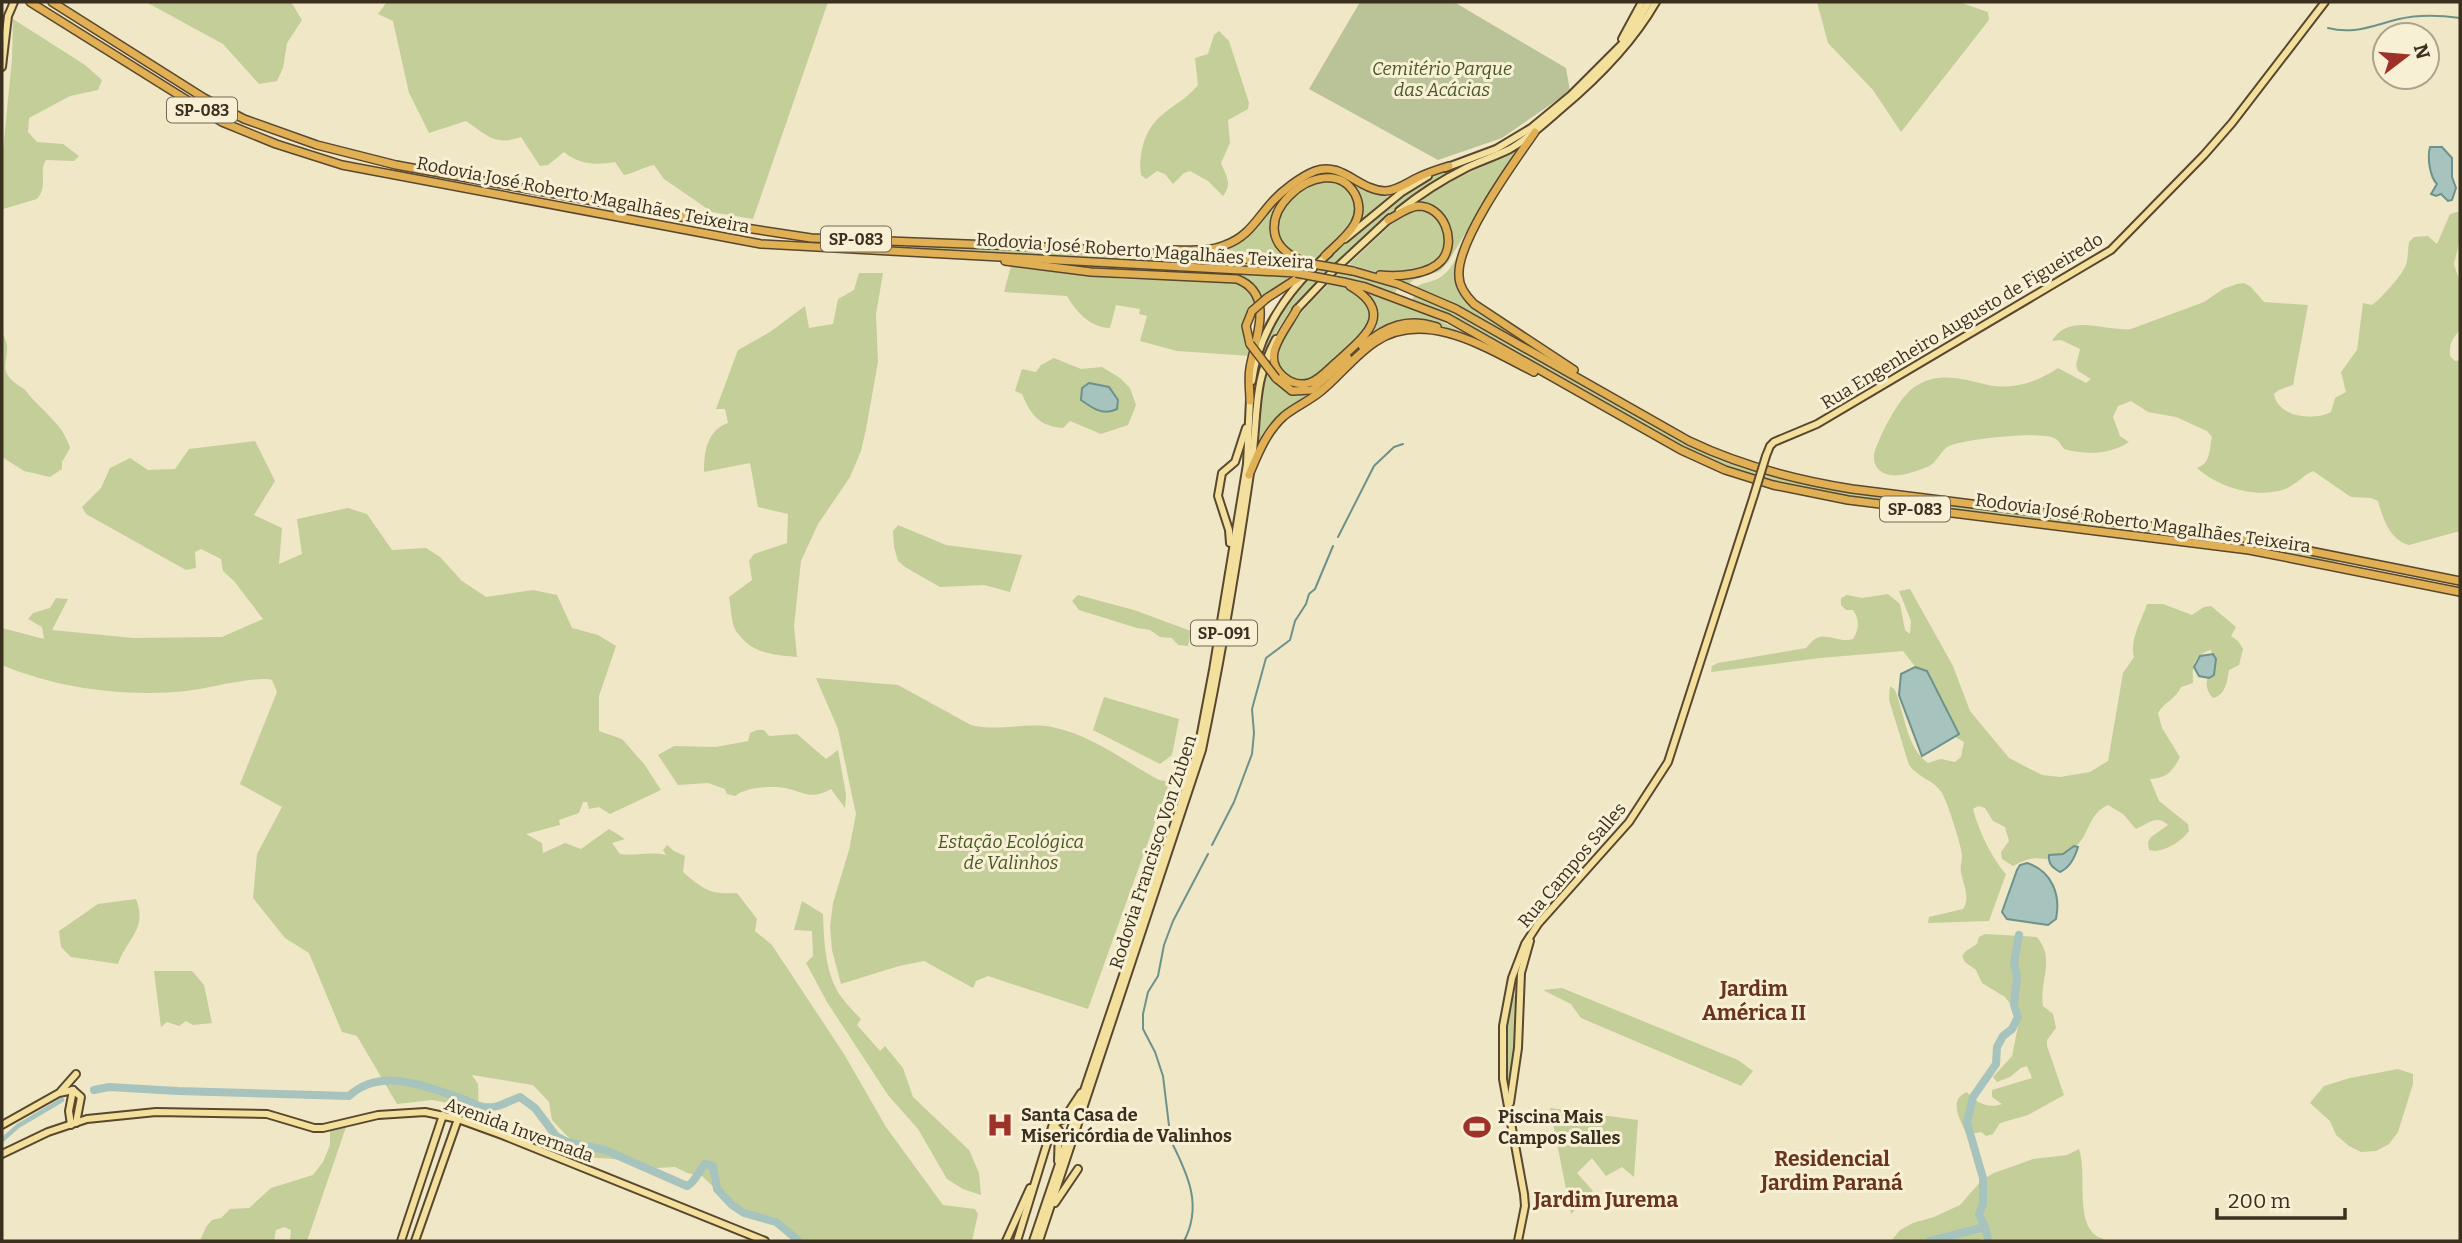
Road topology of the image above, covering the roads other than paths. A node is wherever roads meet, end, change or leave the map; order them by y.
1 (30, 2) edge
2 (52, 2) edge
3 (1642, 2) edge
4 (2325, 2) edge
5 (14, 3) edge
6 (1654, 4) edge
7 (1616, 50) junction
8 (2, 67) edge
9 (1535, 132) junction
10 (1450, 166) junction
11 (1388, 220) junction
12 (1110, 251) junction
13 (952, 255) junction
14 (1325, 256) junction
15 (1309, 266) junction
16 (1356, 272) junction
17 (1343, 282) junction
18 (1297, 309) junction
19 (1473, 342) junction
20 (1250, 401) junction
21 (1617, 401) junction
22 (1613, 412) junction
23 (1250, 416) junction
24 (1766, 456) joint
25 (1250, 475) junction
26 (1228, 575) junction
27 (2460, 582) edge
28 (2460, 592) edge
29 (1519, 966) junction
30 (1512, 978) junction
31 (1521, 988) junction
32 (1520, 997) junction
33 (1505, 1008) junction
34 (1503, 1062) junction
35 (76, 1074) dead end
36 (1085, 1087) junction
37 (73, 1090) junction
38 (59, 1093) junction
39 (1510, 1096) junction
40 (1509, 1108) junction
41 (443, 1115) junction
42 (458, 1119) junction
43 (1053, 1124) junction
44 (2, 1125) edge
45 (77, 1126) junction
46 (2, 1154) edge
47 (1078, 1169) dead end
48 (1057, 1172) junction
49 (1036, 1177) junction
50 (1024, 1203) junction
51 (1026, 1211) junction
52 (1048, 1213) junction
53 (1024, 1221) junction
54 (1014, 1224) junction
55 (401, 1241) edge
56 (415, 1241) edge
57 (765, 1241) edge
58 (1006, 1241) edge
59 (1017, 1241) edge
60 (1033, 1241) edge
61 (1040, 1241) edge
62 (1518, 1241) edge

1 - 13 highway, Rodovia José Roberto Magalhães Teixeira / SP-083
2 - 12 highway, Rodovia José Roberto Magalhães Teixeira / SP-083
3 - 7 main road
4 - 24 main road, Rua Engenheiro Augusto de Figueiredo
5 - 8 main road
6 - 7 main road
6 - 9 main road, Rodovia Francisco Von Zuben
7 - 10 main road, Rodovia Francisco Von Zuben
9 - 11 main road, Rodovia Francisco Von Zuben / SP-091
9 - 21 highway
10 - 12 highway
10 - 14 main road, Rodovia Francisco Von Zuben / SP-091
11 - 16 highway
11 - 18 main road, Rodovia Francisco Von Zuben / SP-091
12 - 15 highway, Rodovia José Roberto Magalhães Teixeira / SP-083
13 - 17 highway, Rodovia José Roberto Magalhães Teixeira / SP-083, bridge
13 - 20 highway
14 - 15 main road, Rodovia Francisco Von Zuben / SP-091
14 - 15 highway
15 - 16 highway, Rodovia José Roberto Magalhães Teixeira / SP-083, bridge
15 - 19 highway, bridge
15 - 20 main road, Rodovia Francisco Von Zuben / SP-091
16 - 21 highway, Rodovia José Roberto Magalhães Teixeira / SP-083
17 - 18 highway
17 - 22 highway, Rodovia José Roberto Magalhães Teixeira / SP-083
18 - 25 main road, Rodovia Francisco Von Zuben / SP-091
19 - 22 highway
19 - 25 highway
20 - 23 main road, Rodovia Francisco Von Zuben / SP-091
21 - 27 highway, Rodovia José Roberto Magalhães Teixeira / SP-083
22 - 28 highway, Rodovia José Roberto Magalhães Teixeira / SP-083
23 - 26 main road, Rodovia Francisco Von Zuben / SP-091
23 - 26 main road
24 - 29 main road, Rua Campos Salles, bridge
25 - 52 main road, Rodovia Francisco Von Zuben / SP-091
26 - 36 main road, Rodovia Francisco Von Zuben / SP-091
29 - 30 main road, Rua Campos Salles
29 - 31 main road
30 - 31 main road
30 - 33 main road, Rua Campos Salles
31 - 32 main road
32 - 33 main road
32 - 39 main road
33 - 34 main road, Rua Campos Salles
34 - 39 main road, Rua Campos Salles
34 - 40 main road, Rua Campos Salles
35 - 38 main road
36 - 43 main road
36 - 48 main road, Rodovia Francisco Von Zuben / SP-091
37 - 38 main road
37 - 45 main road
37 - 45 main road
38 - 44 main road
39 - 40 main road
40 - 62 main road
41 - 42 main road, Avenida Invernada
41 - 45 main road, Avenida Invernada
41 - 55 main road
42 - 56 main road
42 - 57 main road, Avenida Invernada
43 - 48 main road
43 - 49 main road
45 - 46 main road, Avenida Invernada
47 - 52 main road
48 - 60 main road, Rodovia Francisco Von Zuben / SP-091
49 - 50 main road
49 - 51 main road
50 - 51 main road
50 - 54 main road
51 - 53 main road
52 - 61 main road, Rodovia Francisco Von Zuben / SP-091
53 - 54 main road
53 - 59 main road
54 - 58 main road

